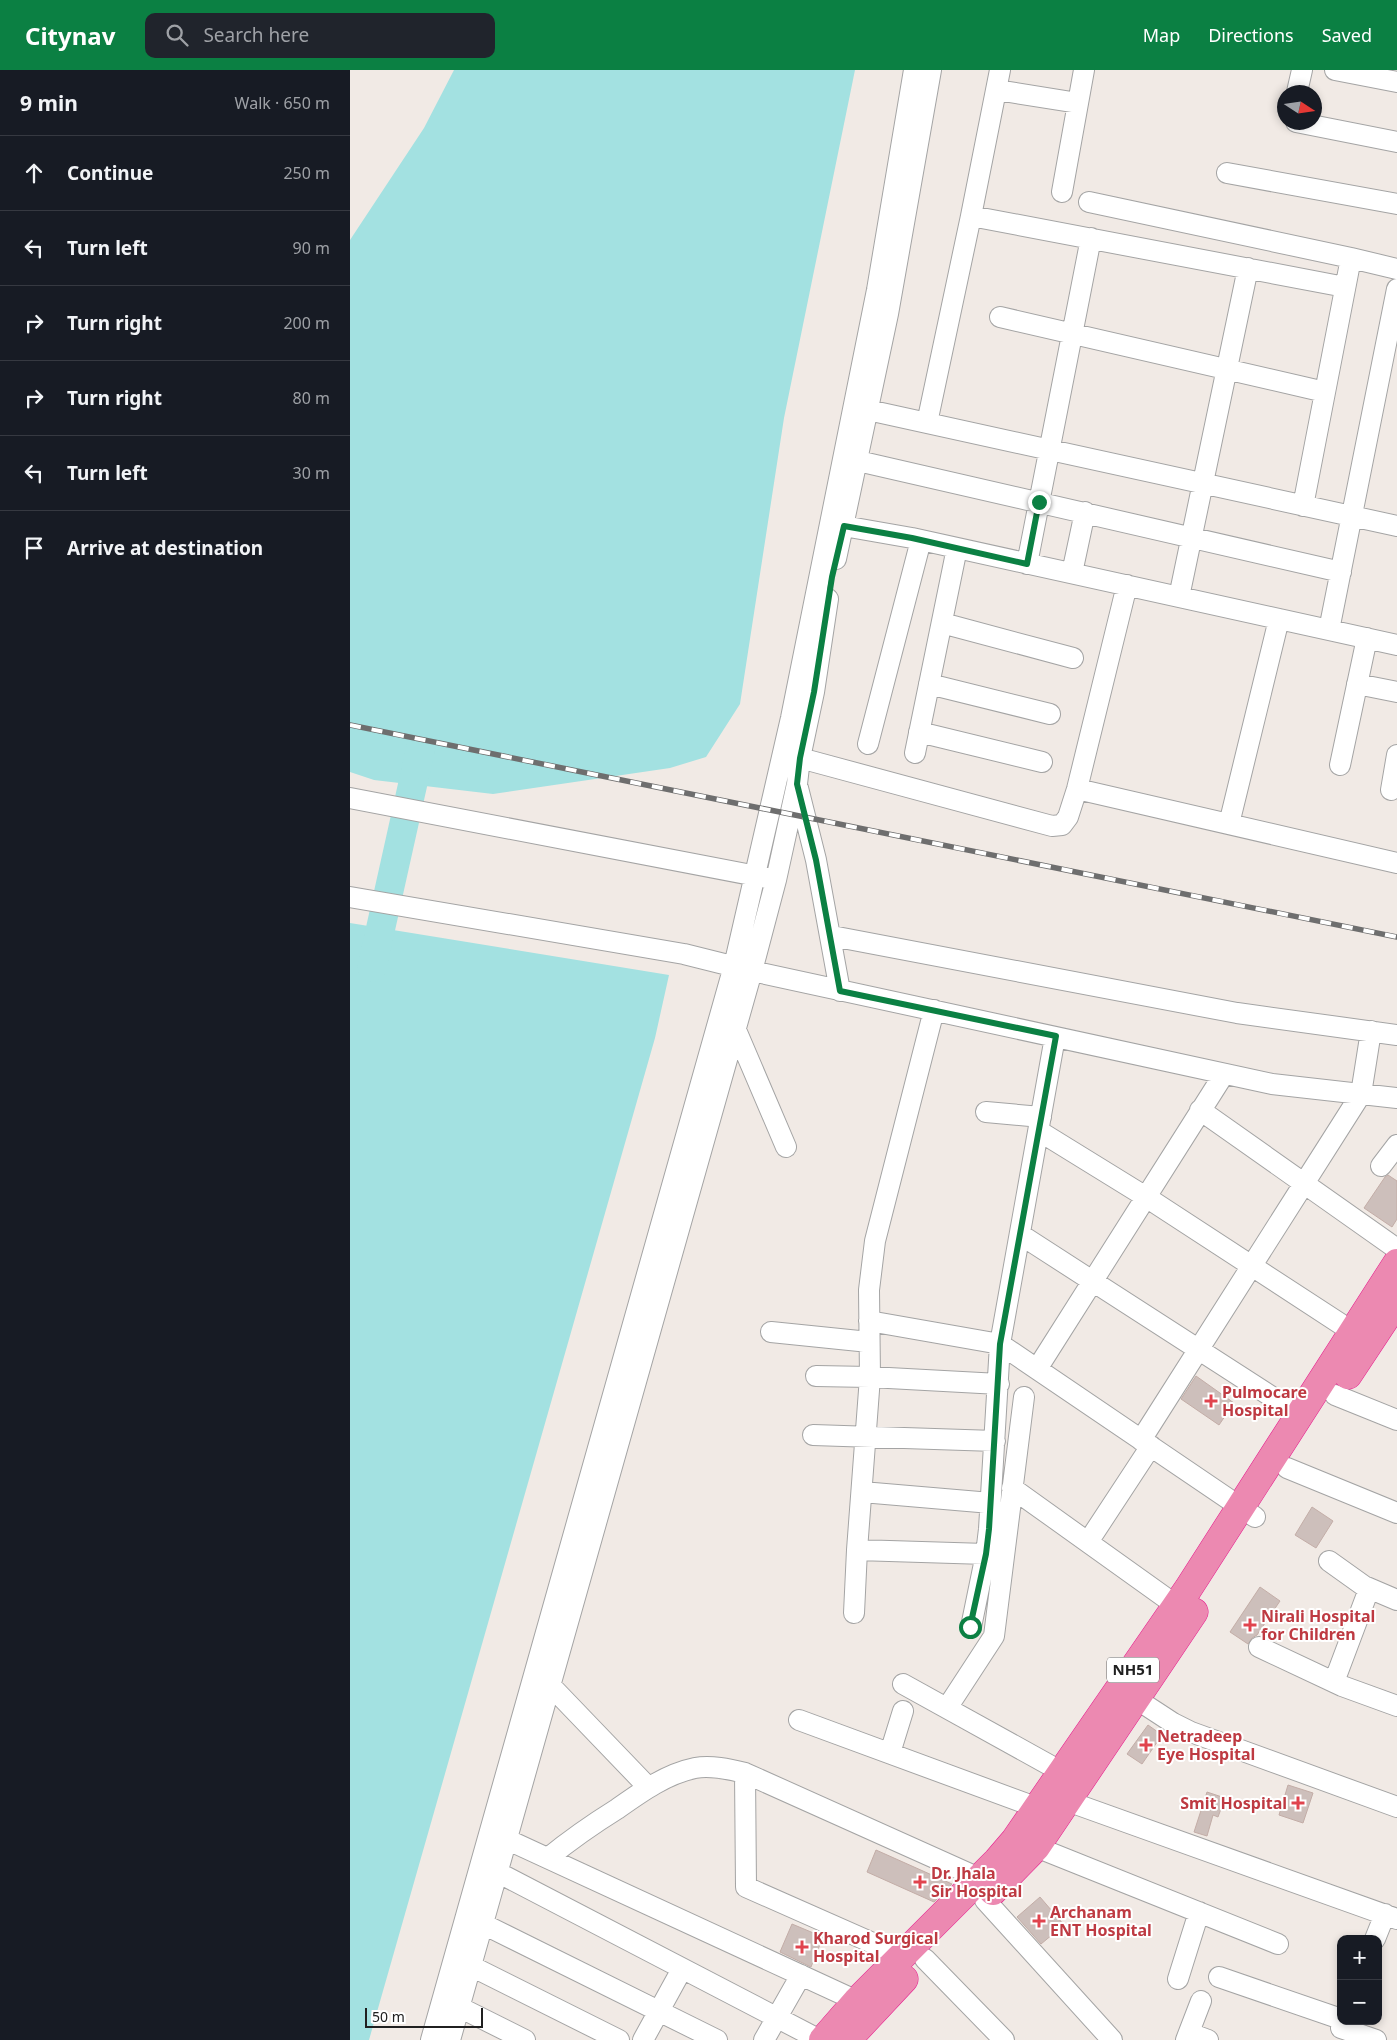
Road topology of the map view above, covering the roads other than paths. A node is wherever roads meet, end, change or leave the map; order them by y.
1 (914, 70) edge
2 (931, 70) edge
3 (1000, 70) edge
4 (1084, 70) edge
5 (1302, 70) edge
6 (1335, 70) edge
7 (1397, 82) edge
8 (1299, 85) edge
9 (997, 90) junction
10 (1078, 103) junction
11 (1322, 127) edge
12 (1397, 142) edge
13 (1227, 173) dead end
14 (1062, 192) dead end
15 (1088, 202) dead end
16 (1397, 204) edge
17 (971, 216) junction
18 (1092, 238) junction
19 (1351, 258) junction
20 (1248, 268) junction
21 (1397, 269) edge
22 (1345, 287) junction
23 (1397, 289) edge
24 (1000, 317) dead end
25 (1072, 334) junction
26 (1227, 370) junction
27 (1325, 392) junction
28 (868, 410) junction
29 (927, 422) junction
30 (1050, 450) junction
31 (858, 461) junction
32 (1203, 484) junction
33 (1039, 502) junction
34 (1303, 506) junction
35 (1085, 512) junction
36 (1352, 516) junction
37 (837, 525) junction
38 (1397, 526) edge
39 (1192, 537) junction
40 (921, 540) junction
41 (957, 548) junction
42 (1027, 564) junction
43 (1341, 572) junction
44 (1072, 574) junction
45 (1127, 585) junction
46 (1179, 597) junction
47 (1279, 619) junction
48 (942, 623) junction
49 (1329, 630) junction
50 (1367, 638) junction
51 (1397, 645) edge
52 (1073, 658) dead end
53 (929, 684) junction
54 (1358, 684) junction
55 (1397, 692) edge
56 (1050, 714) dead end
57 (919, 732) junction
58 (786, 743) junction
59 (868, 744) dead end
60 (915, 753) dead end
61 (1397, 755) edge
62 (800, 758) junction
63 (1042, 762) dead end
64 (1340, 765) dead end
65 (797, 784) junction
66 (1077, 789) junction
67 (1391, 790) dead end
68 (350, 798) edge
69 (1229, 824) junction
70 (1397, 862) edge
71 (755, 875) junction
72 (776, 880) junction
73 (350, 898) edge
74 (832, 936) junction
75 (743, 969) junction
76 (840, 991) junction
77 (934, 1010) junction
78 (736, 1030) junction
79 (1371, 1031) junction
80 (1397, 1035) edge
81 (1056, 1036) junction
82 (1224, 1074) junction
83 (1361, 1094) junction
84 (1397, 1098) edge
85 (1200, 1110) junction
86 (986, 1112) dead end
87 (1040, 1124) junction
88 (1397, 1145) edge
89 (786, 1147) dead end
90 (1381, 1166) dead end
91 (1304, 1183) junction
92 (1146, 1197) junction
93 (1020, 1235) junction
94 (1397, 1249) edge
95 (1397, 1263) edge
96 (1252, 1266) junction
97 (1092, 1281) junction
98 (1397, 1301) edge
99 (869, 1321) junction
100 (642, 1327) junction
101 (770, 1332) dead end
102 (1353, 1332) junction
103 (869, 1342) junction
104 (1000, 1344) junction
105 (1198, 1350) junction
106 (1037, 1369) junction
107 (816, 1376) dead end
108 (870, 1377) junction
109 (999, 1384) junction
110 (1335, 1395) junction
111 (1024, 1397) dead end
112 (1300, 1415) junction
113 (1397, 1420) edge
114 (813, 1435) dead end
115 (867, 1436) junction
116 (995, 1441) junction
117 (1146, 1443) junction
118 (1287, 1468) junction
119 (1012, 1488) junction
120 (862, 1492) junction
121 (991, 1503) junction
122 (1248, 1512) junction
123 (1397, 1513) edge
124 (1088, 1542) junction
125 (856, 1550) junction
126 (986, 1554) junction
127 (1329, 1561) dead end
128 (1369, 1588) junction
129 (1397, 1600) edge
130 (1177, 1606) junction
131 (854, 1612) dead end
132 (970, 1627) dead end
133 (1259, 1647) dead end
134 (1334, 1682) junction
135 (903, 1684) dead end
136 (550, 1685) junction
137 (1128, 1694) junction
138 (1397, 1706) edge
139 (947, 1708) junction
140 (903, 1711) dead end
141 (799, 1720) dead end
142 (890, 1753) junction
143 (745, 1773) junction
144 (648, 1788) junction
145 (1054, 1793) junction
146 (1397, 1807) edge
147 (506, 1839) junction
148 (1036, 1847) junction
149 (548, 1858) junction
150 (497, 1872) junction
151 (982, 1889) junction
152 (1199, 1912) junction
153 (1391, 1916) edge
154 (483, 1924) junction
155 (1378, 1935) edge
156 (1278, 1944) dead end
157 (913, 1957) junction
158 (471, 1966) junction
159 (682, 1969) junction
160 (801, 1974) junction
161 (1219, 1977) dead end
162 (1178, 1979) dead end
163 (857, 2000) junction
164 (1201, 2001) dead end
165 (459, 2007) junction
166 (659, 2011) junction
167 (776, 2018) junction
168 (1340, 2027) edge
169 (857, 2036) edge
170 (1187, 2037) edge
171 (431, 2040) edge
172 (450, 2040) edge
173 (525, 2040) edge
174 (619, 2040) edge
175 (643, 2040) edge
176 (717, 2040) edge
177 (764, 2040) edge
178 (822, 2040) edge
179 (1004, 2040) edge
180 (1112, 2040) edge
181 (1208, 2040) edge
182 (1376, 2040) edge

1 - 37 street
2 - 28 street
3 - 9 street
4 - 10 street
5 - 8 street
6 - 7 street
9 - 10 street
9 - 17 street
10 - 14 street
11 - 12 street
13 - 16 street
15 - 19 street
17 - 18 street
17 - 29 street
18 - 20 street
18 - 25 street
19 - 21 street
19 - 22 street
20 - 22 street
20 - 26 street
22 - 27 street
23 - 36 street
24 - 25 street
25 - 26 street
25 - 30 street
26 - 27 street
26 - 32 street
27 - 34 street
28 - 29 street
28 - 31 street
29 - 30 street
30 - 32 street
30 - 33 street
31 - 33 street
31 - 37 street
32 - 34 street
32 - 39 street
33 - 35 street
33 - 42 street
34 - 36 street
35 - 39 street
35 - 44 street
36 - 38 street
36 - 43 street
37 - 40 street
37 - 58 street
37 - 62 street
39 - 43 street
39 - 46 street
40 - 41 street
40 - 59 street
41 - 42 street
41 - 48 street
42 - 44 street
43 - 49 street
44 - 45 street
45 - 46 street
45 - 66 street
46 - 47 street
47 - 49 street
47 - 69 street
48 - 52 street
48 - 53 street
49 - 50 street
50 - 51 street
50 - 54 street
53 - 56 street
53 - 57 street
54 - 55 street
54 - 64 street
57 - 60 street
57 - 63 street
58 - 65 street
58 - 71 street
61 - 67 street
62 - 65 street
62 - 66 street
65 - 72 street
65 - 74 street
66 - 69 street
68 - 71 street
69 - 70 street
71 - 72 street
71 - 75 street
72 - 75 street
73 - 75 street
74 - 76 street
74 - 79 street
75 - 76 street
75 - 78 street
75 - 100 street
76 - 77 street
77 - 81 street
77 - 99 street
78 - 89 street
78 - 100 street
79 - 80 street
79 - 83 street
81 - 82 street
81 - 87 street
82 - 83 street
82 - 85 street
83 - 84 street
83 - 91 street
85 - 91 street
85 - 92 street
86 - 87 street
87 - 92 street
87 - 93 street
88 - 90 street
91 - 94 street
91 - 96 street
92 - 96 street
92 - 97 street
93 - 97 street
93 - 104 street
95 - 102 highway, NH51
96 - 102 street
96 - 105 street
97 - 105 street
97 - 106 street
98 - 110 highway, NH51
99 - 103 street
99 - 104 street
100 - 136 street
100 - 171 street
101 - 103 street
102 - 112 highway, NH51
103 - 108 street
104 - 106 street
104 - 109 street
105 - 112 street
105 - 117 street
106 - 117 street
107 - 108 street
108 - 109 street
108 - 115 street
109 - 116 street
110 - 113 street
110 - 118 highway, NH51
111 - 119 street
112 - 122 highway, NH51
114 - 115 street
115 - 116 street
115 - 120 street
116 - 121 street
117 - 122 street
117 - 124 street
118 - 122 highway, NH51
118 - 123 street
119 - 124 street
119 - 139 street
120 - 121 street
120 - 125 street
121 - 126 street
122 - 130 highway, NH51
122 - 137 highway, NH51
124 - 130 street
125 - 126 street
125 - 131 street
126 - 132 street
127 - 128 street
128 - 129 street
128 - 134 street
130 - 137 highway, NH51
133 - 134 street
134 - 138 street
135 - 139 street
136 - 144 street
136 - 147 street
137 - 145 highway, NH51
137 - 146 street
139 - 145 street
140 - 142 street
141 - 142 street
142 - 145 street
143 - 144 street
143 - 151 street
143 - 157 street
144 - 149 street
145 - 148 highway, NH51
145 - 151 highway, NH51
145 - 153 street
147 - 149 street
147 - 150 street
148 - 151 highway, NH51
148 - 152 street
149 - 160 street
150 - 154 street
150 - 159 street
151 - 157 highway, NH51
151 - 180 street
152 - 156 street
152 - 162 street
153 - 155 street
154 - 158 street
154 - 166 street
157 - 163 highway, NH51
157 - 169 highway, NH51
157 - 179 street
158 - 165 street
158 - 174 street
159 - 166 street
159 - 167 street
160 - 163 street
160 - 167 street
161 - 168 street
163 - 178 highway, NH51
164 - 170 street
165 - 172 street
165 - 173 street
166 - 175 street
166 - 176 street
167 - 177 street
167 - 178 street
168 - 182 street
170 - 181 street

